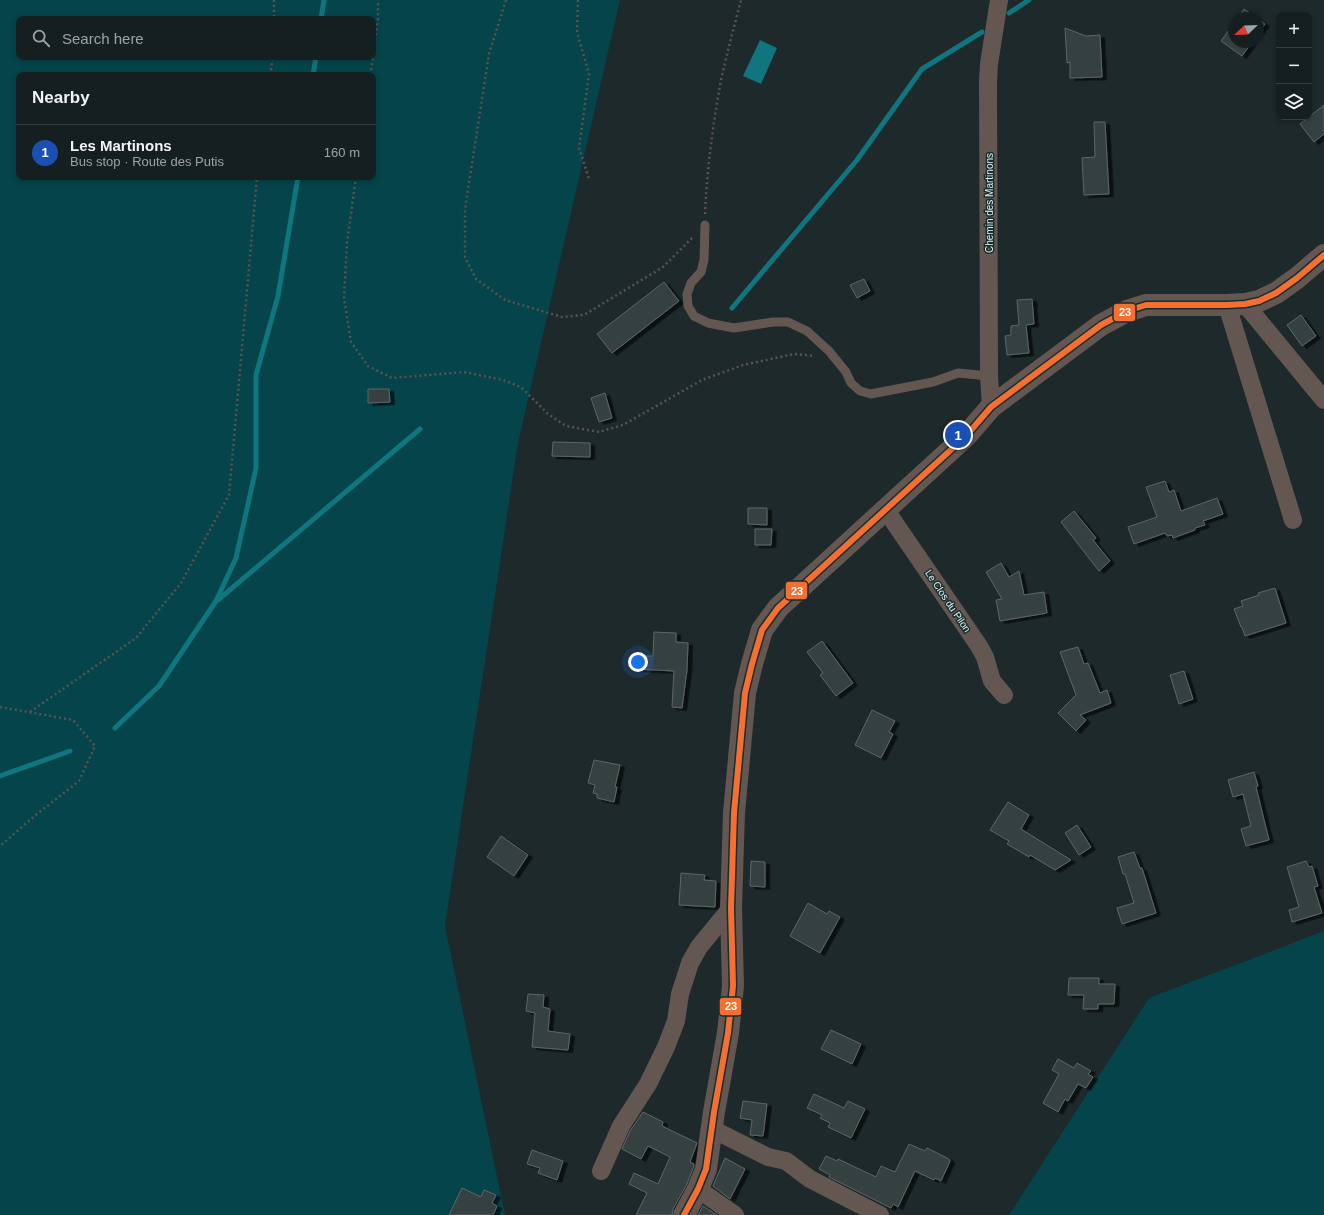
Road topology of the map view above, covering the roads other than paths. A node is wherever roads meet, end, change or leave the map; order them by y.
1 (999, 0) edge
2 (705, 225) road end
3 (1324, 255) edge
4 (1236, 304) junction
5 (989, 376) junction
6 (1324, 400) edge
7 (992, 407) junction
8 (885, 509) junction
9 (1293, 520) dead end
10 (1004, 695) dead end
11 (731, 908) junction
12 (712, 1129) junction
13 (601, 1171) dead end
14 (698, 1189) junction
15 (684, 1215) edge
16 (735, 1215) edge
17 (880, 1215) edge

1 - 5 street, Chemin des Martinons
2 - 5 lane
3 - 4 street
4 - 6 street
4 - 7 street
4 - 9 street
5 - 7 street, Chemin des Martinons
7 - 8 street
8 - 10 street, Le Clos du Pilon
8 - 11 street
11 - 12 street
11 - 13 street
12 - 14 street
12 - 17 street
14 - 15 street
14 - 16 street

